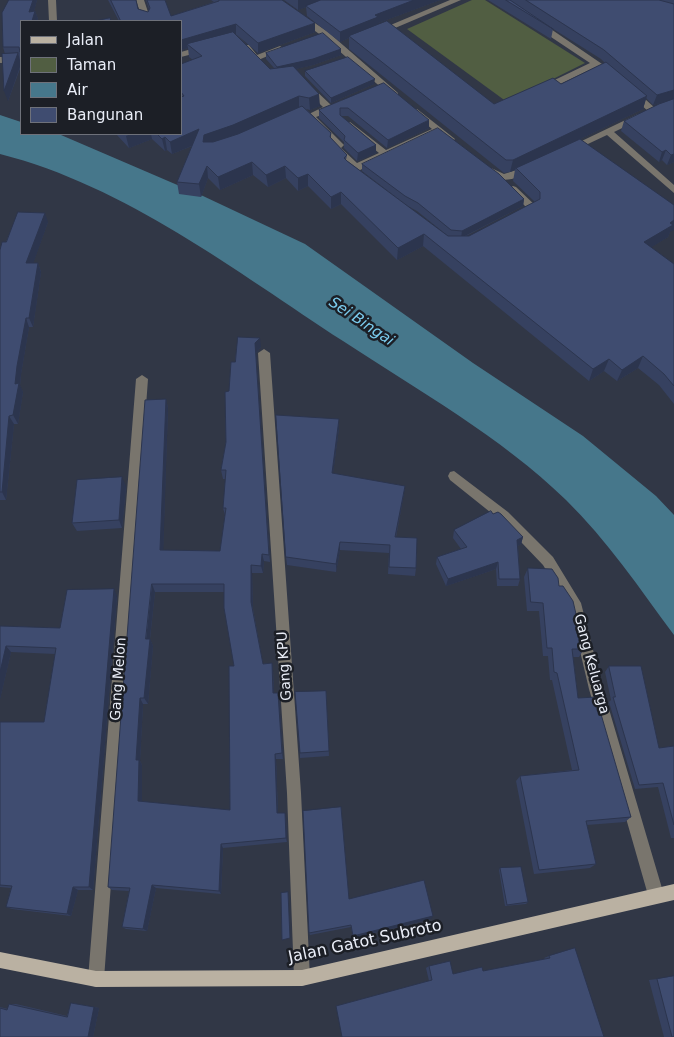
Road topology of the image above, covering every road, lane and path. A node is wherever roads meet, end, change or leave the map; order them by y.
1 (52, 0) edge
2 (140, 0) edge
3 (276, 0) edge
4 (457, 0) edge
5 (146, 18) edge
6 (53, 20) edge
7 (532, 21) edge
8 (392, 27) junction
9 (400, 33) edge
10 (325, 34) junction
11 (316, 37) edge
12 (366, 37) edge
13 (237, 39) edge
14 (214, 45) edge
15 (287, 47) edge
16 (182, 55) edge
17 (257, 57) junction
18 (0, 60) edge
19 (20, 60) edge
20 (596, 62) junction
21 (267, 68) edge
22 (610, 74) edge
23 (301, 80) edge
24 (384, 86) junction
25 (624, 86) edge
26 (371, 91) edge
27 (536, 92) edge
28 (348, 101) edge
29 (329, 108) junction
30 (344, 120) edge
31 (438, 129) junction
32 (608, 131) junction
33 (459, 146) edge
34 (564, 152) edge
35 (386, 154) junction
36 (480, 163) edge
37 (538, 164) edge
38 (356, 168) junction
39 (502, 178) junction
40 (369, 184) edge
41 (674, 190) edge
42 (511, 220) edge
43 (264, 353) dead end
44 (142, 379) dead end
45 (454, 476) dead end
46 (674, 892) edge
47 (656, 895) junction
48 (0, 960) edge
49 (96, 978) junction
50 (302, 978) junction

1 - 6 street
2 - 5 street
3 - 10 street
4 - 8 street
7 - 20 street
8 - 9 street
8 - 12 street
10 - 11 street
10 - 24 street
13 - 17 street
14 - 16 street
15 - 17 street
17 - 21 street
18 - 19 street
20 - 22 street
20 - 27 street
23 - 29 street
24 - 26 street
24 - 31 street
25 - 32 street
28 - 29 street
29 - 38 street
30 - 35 street
31 - 33 street
31 - 35 street
32 - 34 street
32 - 41 street
35 - 38 street
36 - 39 street
37 - 39 street
38 - 40 street
39 - 42 street
43 - 50 street, Gang KPU
44 - 49 street, Gang Melon
45 - 47 street, Gang Keluarga
46 - 47 main road, Jalan Gatot Subroto
47 - 50 main road, Jalan Gatot Subroto
48 - 49 main road, Jalan Gatot Subroto
49 - 50 main road, Jalan Gatot Subroto

